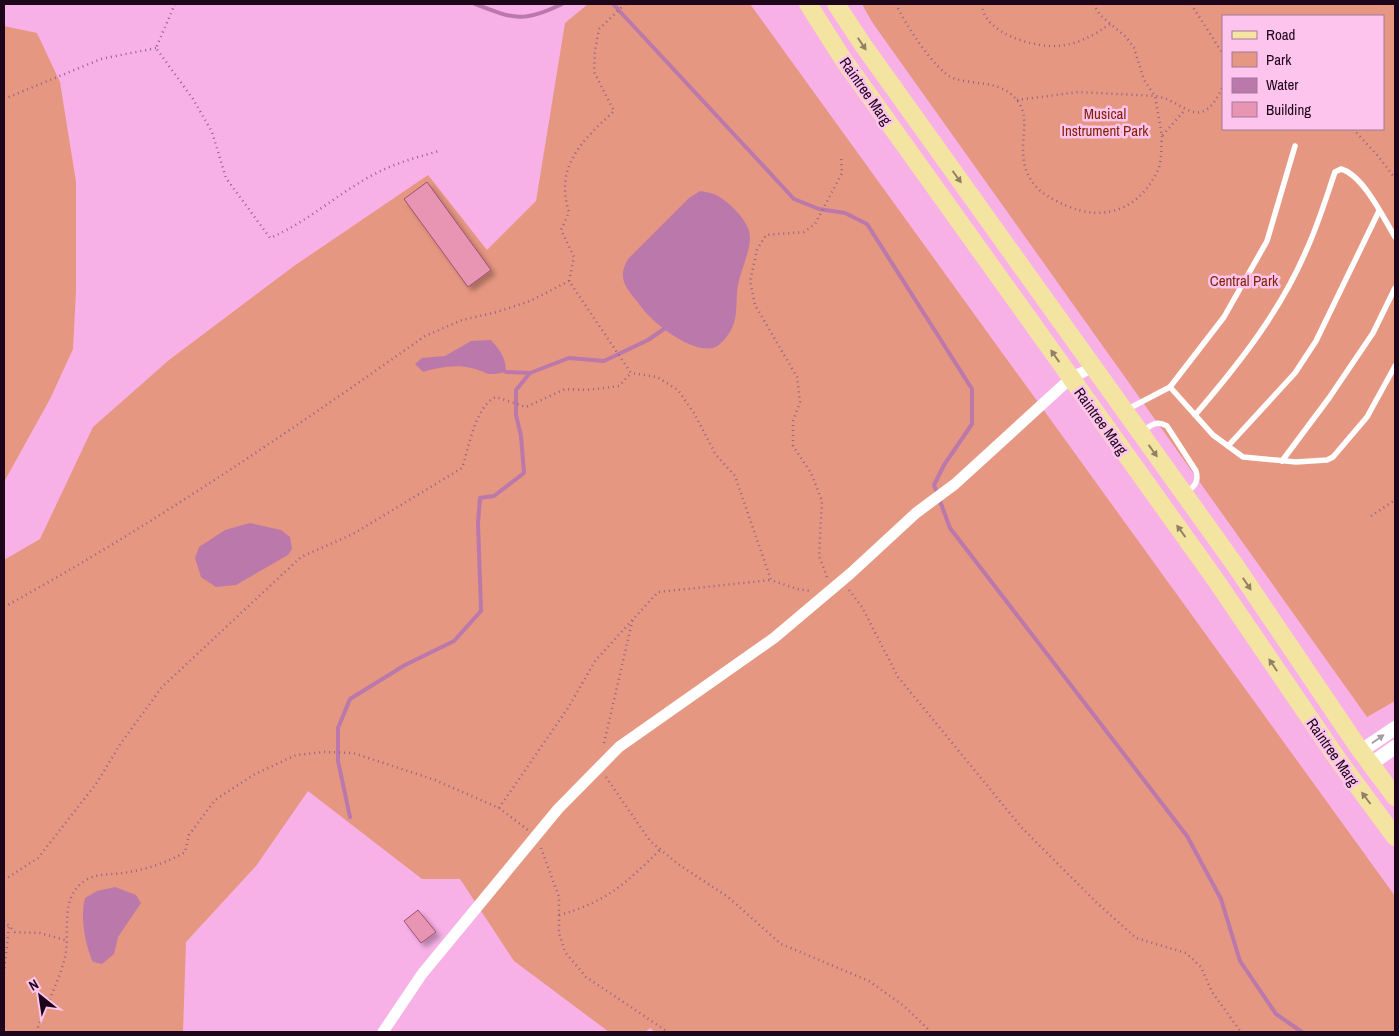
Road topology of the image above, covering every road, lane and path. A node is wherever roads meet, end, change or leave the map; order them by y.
1 (175, 4) edge
2 (625, 4) edge
3 (808, 4) edge
4 (836, 4) edge
5 (896, 4) edge
6 (982, 4) edge
7 (1093, 4) edge
8 (1191, 4) edge
9 (1110, 24) junction
10 (156, 48) junction
11 (1222, 52) edge
12 (1222, 87) edge
13 (1155, 96) junction
14 (4, 98) edge
15 (1017, 100) junction
16 (1185, 110) junction
17 (1354, 130) edge
18 (1162, 136) junction
19 (1295, 146) dead end
20 (438, 151) dead end
21 (841, 158) dead end
22 (1395, 178) edge
23 (1379, 211) junction
24 (1395, 237) edge
25 (569, 281) junction
26 (1395, 288) edge
27 (1395, 366) edge
28 (1093, 367) junction
29 (631, 373) junction
30 (1071, 378) junction
31 (1170, 387) junction
32 (1124, 411) junction
33 (1195, 415) junction
34 (1141, 434) junction
35 (1228, 446) junction
36 (1282, 461) junction
37 (1184, 494) junction
38 (1395, 500) edge
39 (1371, 516) dead end
40 (771, 580) junction
41 (841, 582) junction
42 (828, 593) junction
43 (4, 607) edge
44 (633, 618) junction
45 (1395, 728) edge
46 (1395, 747) edge
47 (1366, 758) junction
48 (600, 766) junction
49 (1395, 797) edge
50 (499, 808) junction
51 (536, 836) junction
52 (1395, 837) edge
53 (660, 850) junction
54 (4, 880) edge
55 (559, 915) junction
56 (4, 921) edge
57 (9, 926) junction
58 (66, 940) junction
59 (4, 973) edge
60 (36, 1032) edge
61 (383, 1032) edge
62 (668, 1032) edge
63 (931, 1032) edge
64 (1242, 1032) edge

1 - 10 path
2 - 25 path
30 -> 3 main road, Raintree Marg
4 -> 28 main road, Raintree Marg
5 - 15 path
6 - 9 path
7 - 9 path
8 - 11 path
9 - 13 path
10 - 14 path
10 - 20 path
12 - 16 path
13 - 15 path
13 - 16 path
13 - 18 path
15 - 18 path
16 - 18 path
17 - 22 path
19 - 31 lane
21 - 42 path
23 - 24 lane
23 - 33 lane
23 - 35 lane
25 - 29 path
25 - 43 path
26 - 36 lane
27 - 36 lane
28 - 30 street
28 - 32 main road, Raintree Marg
29 - 40 path
29 - 54 path
30 - 41 street
52 -> 30 main road, Raintree Marg
31 - 32 lane
31 - 33 lane
32 - 34 main road, Raintree Marg
33 - 35 lane
34 -> 37 main road, Raintree Marg
34 - 37 lane
35 - 36 lane
37 -> 47 main road, Raintree Marg
38 - 39 path
40 - 42 path
40 - 44 path
41 - 42 street
41 - 64 path
42 - 48 street
44 - 48 path
44 - 50 path
47 -> 45 street
46 - 47 street
47 - 49 main road, Raintree Marg
48 - 51 street
48 - 53 path
50 - 51 path
50 - 58 path
51 - 55 path
51 - 61 street
53 - 55 path
53 - 63 path
55 - 62 path
56 - 57 path
57 - 58 path
57 - 59 path
58 - 60 path

